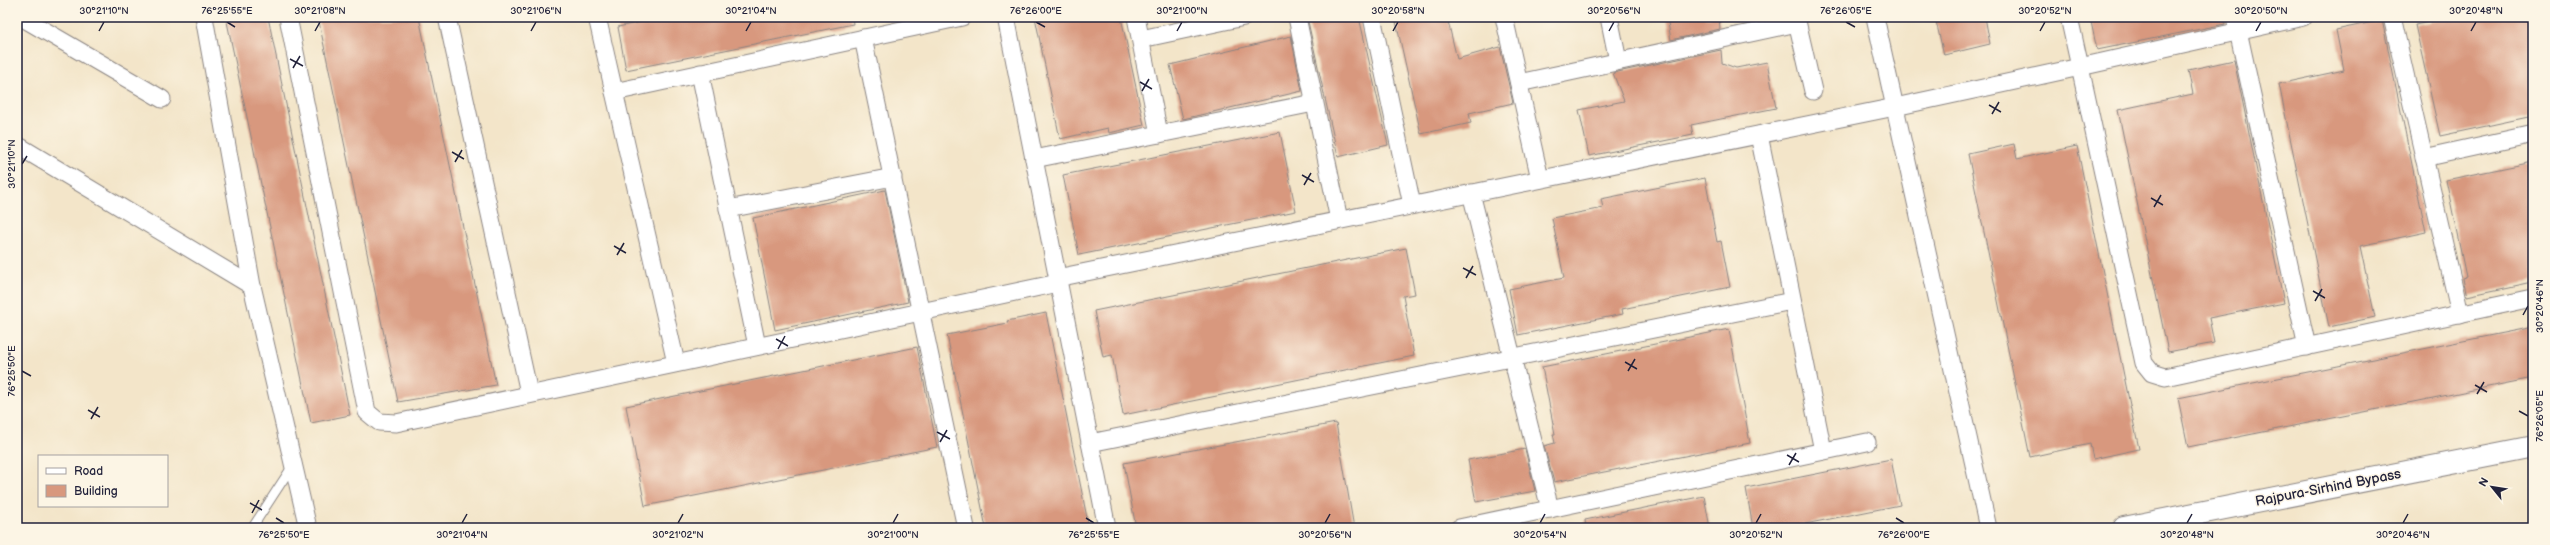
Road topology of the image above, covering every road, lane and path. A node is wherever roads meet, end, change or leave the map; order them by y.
1 (21, 17) edge
2 (204, 17) edge
3 (288, 17) edge
4 (447, 17) edge
5 (597, 17) edge
6 (962, 17) edge
7 (1006, 17) edge
8 (1136, 17) edge
9 (1244, 17) edge
10 (1296, 17) edge
11 (1372, 17) edge
12 (1504, 17) edge
13 (1609, 17) edge
14 (1875, 17) edge
15 (2069, 17) edge
16 (2303, 17) edge
17 (2392, 17) edge
18 (1797, 20) edge
19 (2236, 24) edge
20 (863, 38) junction
21 (1141, 40) junction
22 (1618, 61) junction
23 (2080, 66) junction
24 (700, 73) junction
25 (1519, 83) junction
26 (1813, 90) dead end
27 (614, 92) junction
28 (162, 99) dead end
29 (1314, 103) junction
30 (1895, 107) junction
31 (1159, 134) junction
32 (2533, 134) edge
33 (1759, 135) junction
34 (17, 145) edge
35 (2424, 158) junction
36 (1034, 159) junction
37 (893, 177) junction
38 (1540, 179) junction
39 (1471, 193) junction
40 (1412, 205) junction
41 (728, 210) junction
42 (1339, 220) junction
43 (1058, 281) junction
44 (252, 286) junction
45 (2533, 298) edge
46 (1792, 301) junction
47 (922, 312) junction
48 (2460, 314) junction
49 (757, 346) junction
50 (2307, 347) junction
51 (1512, 358) junction
52 (676, 363) junction
53 (529, 393) junction
54 (1867, 442) dead end
55 (1090, 443) junction
56 (2533, 448) edge
57 (1823, 451) junction
58 (293, 464) junction
59 (1550, 509) junction
60 (2190, 520) edge
61 (252, 528) edge
62 (308, 528) edge
63 (966, 528) edge
64 (1107, 528) edge
65 (1459, 528) edge
66 (1988, 528) edge
67 (2124, 528) edge

1 - 28 street
2 - 44 street
3 - 53 street
4 - 53 street
5 - 27 street
6 - 20 street
7 - 36 street
8 - 21 street
9 - 21 street
10 - 29 street
11 - 40 street
12 - 25 street
13 - 22 street
14 - 30 street
15 - 23 street
16 - 19 street
17 - 35 street
18 - 22 street
18 - 26 street
19 - 23 street
19 - 50 street
20 - 24 street
20 - 37 street
21 - 31 street
22 - 25 street
23 - 30 street
23 - 50 street
24 - 27 street
24 - 41 street
25 - 38 street
27 - 52 street
29 - 31 street
29 - 42 street
30 - 33 street
30 - 66 street
31 - 36 street
32 - 35 street
33 - 38 street
33 - 46 street
34 - 44 street
35 - 48 street
36 - 43 street
37 - 41 street
37 - 47 street
38 - 39 street
39 - 40 street
39 - 51 street
40 - 42 street
41 - 49 street
42 - 43 street
43 - 47 street
43 - 55 street
44 - 58 street
45 - 48 street
46 - 51 street
46 - 57 street
47 - 49 street
47 - 63 street
48 - 50 street
49 - 52 street
51 - 55 street
51 - 59 street
52 - 53 street
54 - 57 street
55 - 64 street
56 - 60 main road, Rajpura-Sirhind Bypass
57 - 59 street
58 - 61 lane
58 - 62 street
59 - 65 street
60 - 67 main road, Rajpura-Sirhind Bypass

